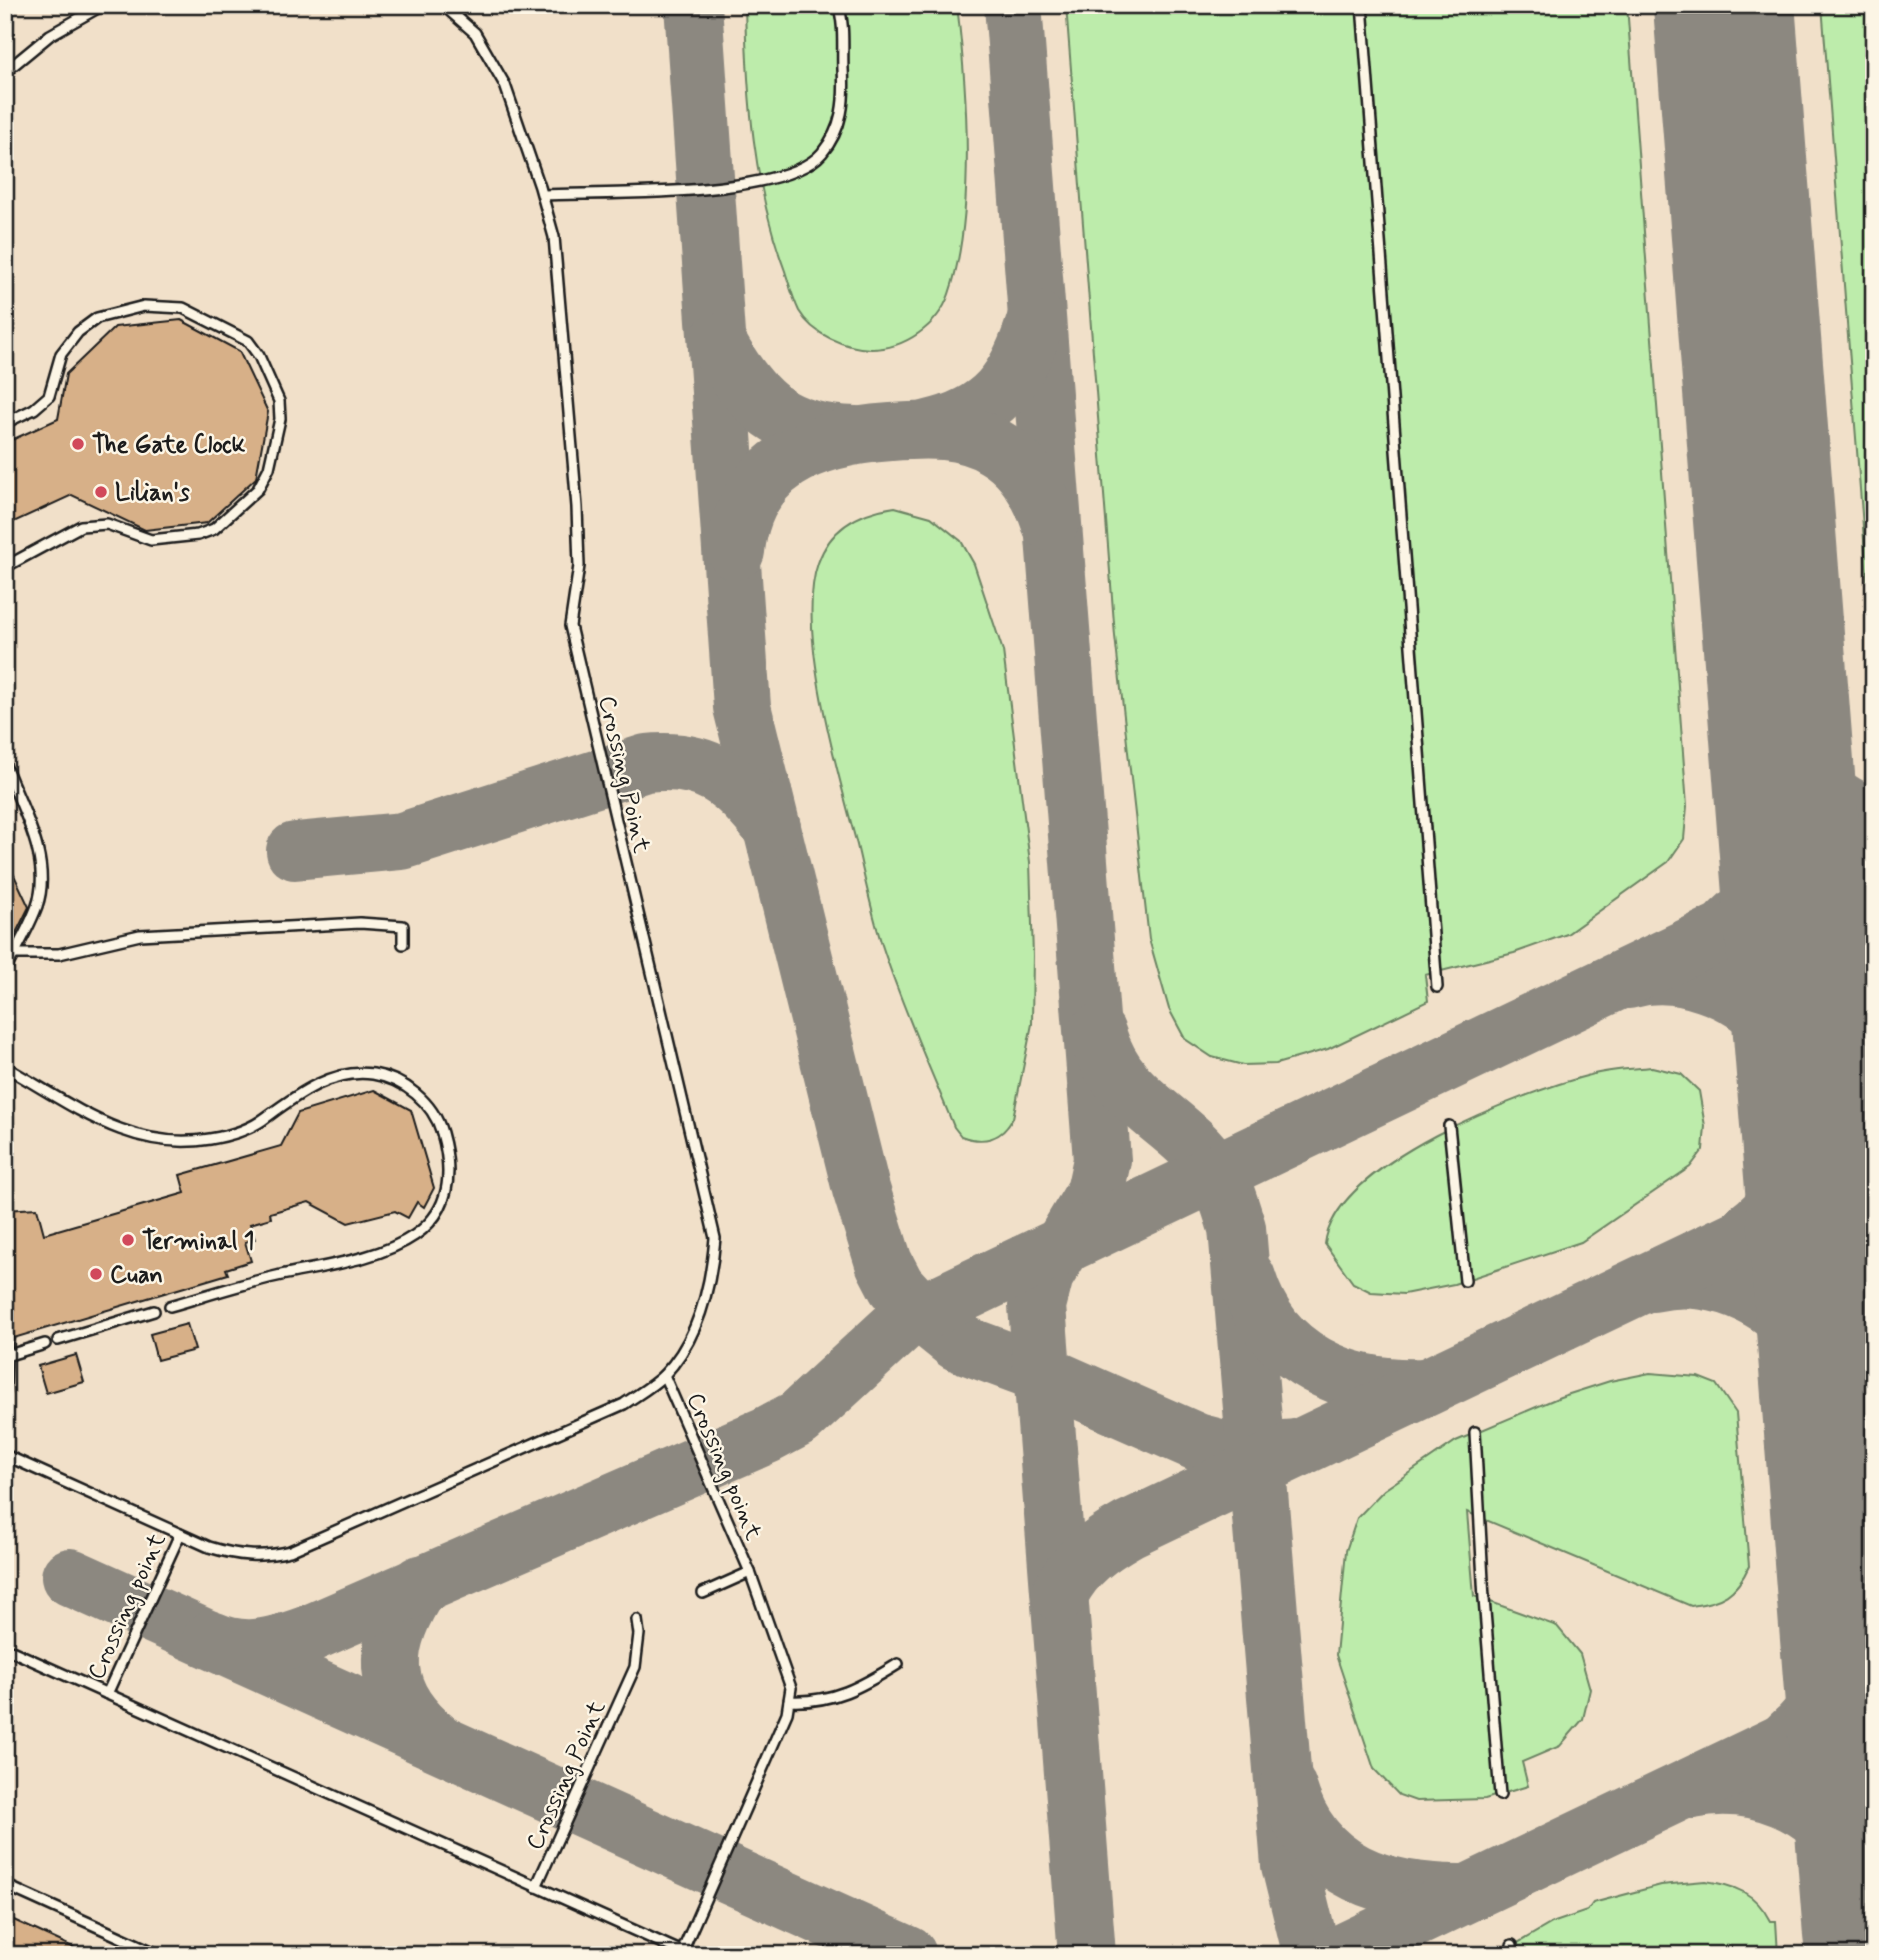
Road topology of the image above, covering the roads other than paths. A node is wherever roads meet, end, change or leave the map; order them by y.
1 (103, 5) edge
2 (443, 5) edge
3 (838, 5) edge
4 (1362, 5) edge
5 (5, 72) edge
6 (542, 195) junction
7 (5, 423) edge
8 (5, 567) edge
9 (5, 765) edge
10 (403, 944) dead end
11 (13, 954) junction
12 (5, 970) edge
13 (1437, 987) dead end
14 (5, 1067) edge
15 (1449, 1126) dead end
16 (1465, 1281) dead end
17 (170, 1306) dead end
18 (154, 1311) dead end
19 (7, 1339) edge
20 (58, 1340) dead end
21 (45, 1344) dead end
22 (9, 1355) junction
23 (664, 1375) junction
24 (5, 1392) edge
25 (1475, 1432) dead end
26 (5, 1455) edge
27 (180, 1534) junction
28 (750, 1572) junction
29 (703, 1593) dead end
30 (637, 1620) dead end
31 (5, 1648) edge
32 (898, 1664) dead end
33 (107, 1694) junction
34 (789, 1701) junction
35 (1500, 1795) dead end
36 (5, 1885) edge
37 (536, 1886) junction
38 (685, 1953) edge
39 (160, 1955) edge

1 - 5 lane
2 - 6 lane
3 - 6 lane
4 - 13 lane
6 - 23 lane, Crossing Point
7 - 8 lane
9 - 11 lane
10 - 11 lane
11 - 12 lane
14 - 17 lane
15 - 16 lane
18 - 20 lane
19 - 22 lane
21 - 22 lane
22 - 24 lane
23 - 27 lane
23 - 28 lane, Crossing point
25 - 35 lane
26 - 27 lane
27 - 33 lane, Crossing point
28 - 29 lane
28 - 34 lane, Crossing point
30 - 37 lane, Crossing Point
31 - 33 lane
32 - 34 lane
33 - 37 lane
34 - 38 lane
36 - 39 lane
37 - 38 lane

